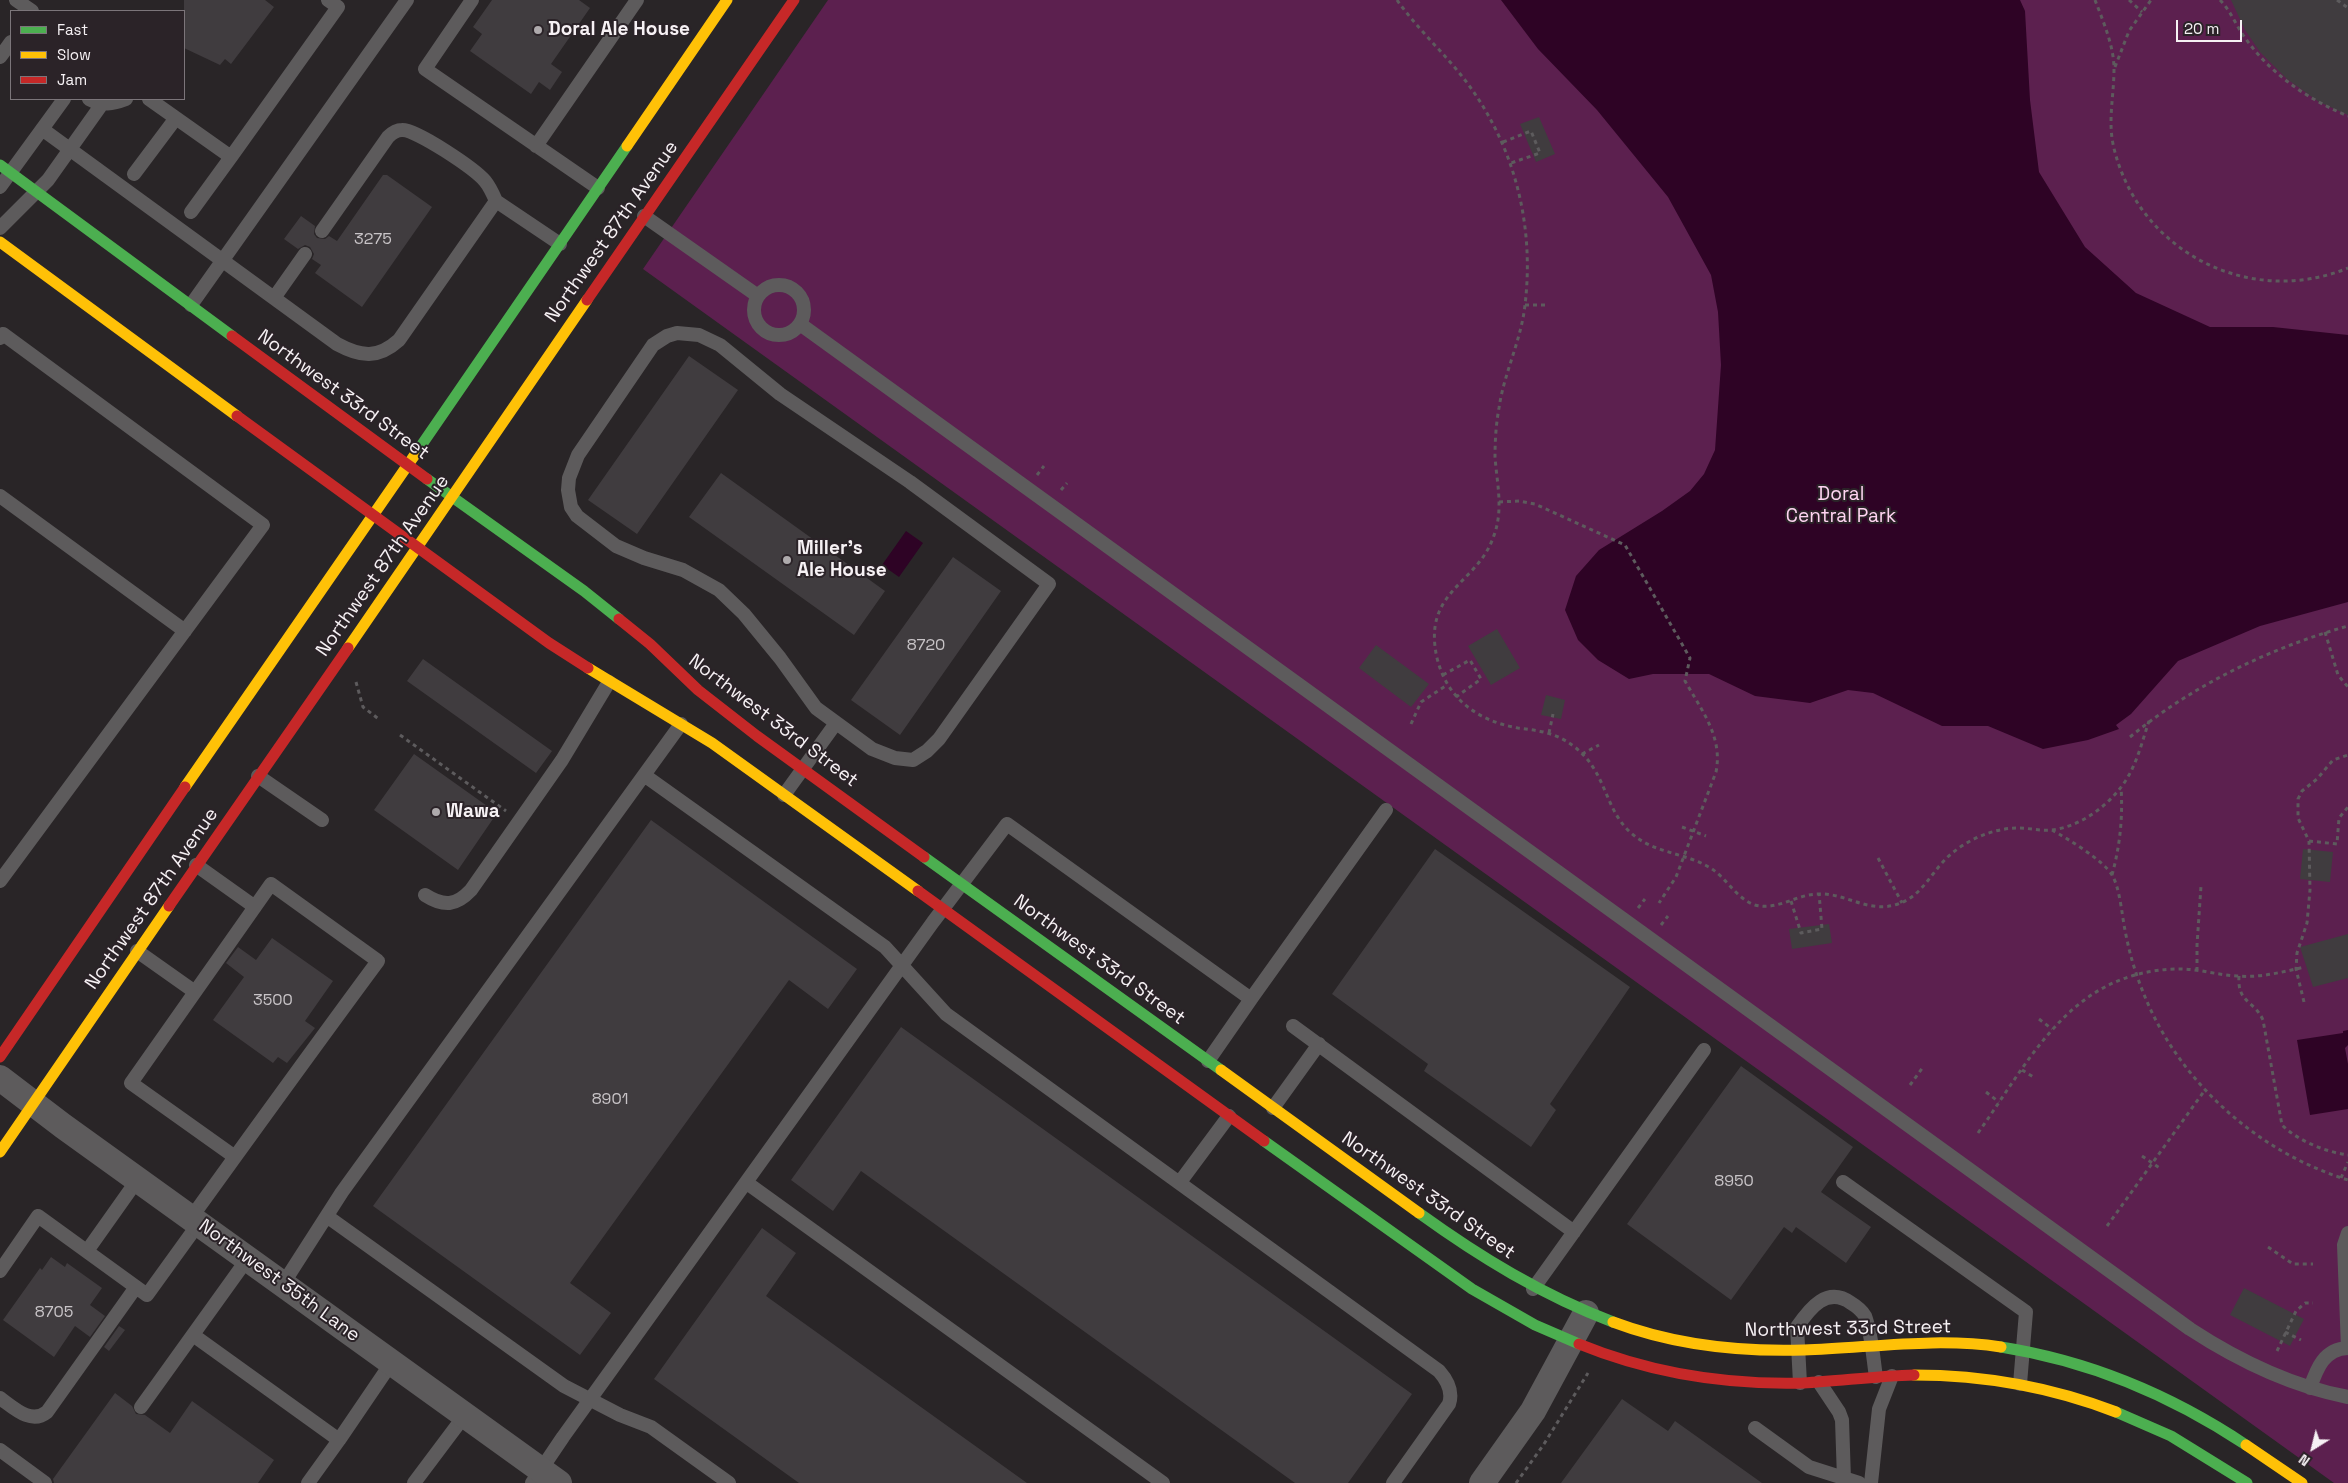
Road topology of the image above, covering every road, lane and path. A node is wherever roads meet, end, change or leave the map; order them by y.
1 (16, 0) edge
2 (328, 0) edge
3 (407, 0) edge
4 (472, 0) edge
5 (637, 0) edge
6 (727, 0) edge
7 (1397, 0) edge
8 (2095, 0) edge
9 (2129, 0) edge
10 (2151, 0) edge
11 (2220, 0) edge
12 (2337, 0) edge
13 (787, 2) edge
14 (2348, 8) edge
15 (31, 10) edge
16 (2142, 12) junction
17 (10, 43) edge
18 (0, 57) edge
19 (2114, 69) junction
20 (63, 100) edge
21 (92, 100) edge
22 (124, 100) edge
23 (150, 100) edge
24 (102, 104) junction
25 (2348, 116) edge
26 (176, 118) junction
27 (42, 129) junction
28 (1503, 142) junction
29 (536, 146) junction
30 (71, 149) junction
31 (231, 157) junction
32 (1511, 163) junction
33 (5, 169) edge
34 (134, 174) dead end
35 (0, 187) edge
36 (598, 188) junction
37 (37, 192) junction
38 (496, 201) junction
39 (191, 212) dead end
40 (644, 216) junction
41 (0, 228) edge
42 (322, 231) dead end
43 (0, 242) edge
44 (560, 244) junction
45 (305, 254) dead end
46 (222, 262) junction
47 (2348, 268) edge
48 (758, 296) junction
49 (274, 298) junction
50 (191, 305) junction
51 (1525, 305) junction
52 (1546, 305) dead end
53 (800, 324) junction
54 (0, 338) edge
55 (408, 465) junction
56 (0, 496) edge
57 (452, 496) junction
58 (1499, 502) junction
59 (373, 516) junction
60 (416, 548) junction
61 (2348, 626) edge
62 (184, 631) junction
63 (2325, 632) junction
64 (1442, 675) junction
65 (356, 682) dead end
66 (608, 682) junction
67 (1447, 685) junction
68 (2348, 687) edge
69 (1456, 697) junction
70 (1553, 714) dead end
71 (380, 720) dead end
72 (2149, 722) junction
73 (836, 723) junction
74 (681, 724) junction
75 (1410, 724) dead end
76 (1548, 733) junction
77 (400, 735) dead end
78 (2130, 736) dead end
79 (1600, 745) dead end
80 (1582, 754) junction
81 (2348, 755) edge
82 (803, 769) junction
83 (644, 775) junction
84 (258, 776) junction
85 (2121, 787) junction
86 (784, 795) junction
87 (2348, 807) edge
88 (502, 808) dead end
89 (1386, 810) dead end
90 (322, 820) dead end
91 (1682, 827) dead end
92 (2051, 830) junction
93 (1694, 832) junction
94 (1706, 836) dead end
95 (2308, 841) junction
96 (1684, 856) junction
97 (1878, 858) dead end
98 (196, 865) junction
99 (2112, 875) junction
100 (0, 881) edge
101 (962, 884) junction
102 (2201, 886) dead end
103 (1819, 894) junction
104 (426, 895) dead end
105 (1645, 899) dead end
106 (1791, 901) junction
107 (1659, 903) dead end
108 (1902, 903) junction
109 (255, 906) junction
110 (943, 909) junction
111 (1634, 913) dead end
112 (1668, 916) dead end
113 (1658, 930) dead end
114 (137, 951) junction
115 (902, 966) junction
116 (2305, 967) dead end
117 (2296, 969) junction
118 (2197, 971) junction
119 (2137, 974) junction
120 (2239, 976) junction
121 (195, 992) junction
122 (1251, 999) junction
123 (2304, 1002) dead end
124 (2039, 1020) dead end
125 (1293, 1026) dead end
126 (2052, 1029) junction
127 (1319, 1044) junction
128 (1704, 1050) dead end
129 (1146, 1055) junction
130 (0, 1057) edge
131 (1177, 1062) dead end
132 (1923, 1067) dead end
133 (2022, 1070) junction
134 (1205, 1071) junction
135 (0, 1078) edge
136 (2035, 1078) dead end
137 (1910, 1084) dead end
138 (2205, 1090) junction
139 (1986, 1092) dead end
140 (2000, 1102) junction
141 (33, 1103) junction
142 (1211, 1103) junction
143 (1273, 1108) junction
144 (1229, 1116) junction
145 (1978, 1133) dead end
146 (0, 1152) edge
147 (2348, 1155) edge
148 (2142, 1156) dead end
149 (235, 1157) junction
150 (2348, 1162) edge
151 (2152, 1163) junction
152 (2161, 1169) dead end
153 (2341, 1178) junction
154 (138, 1179) junction
155 (2348, 1180) edge
156 (1180, 1182) junction
157 (1843, 1182) dead end
158 (747, 1183) junction
159 (328, 1217) junction
160 (195, 1220) junction
161 (2107, 1226) dead end
162 (1574, 1232) junction
163 (2348, 1233) edge
164 (2268, 1247) dead end
165 (87, 1251) junction
166 (248, 1258) junction
167 (2313, 1264) dead end
168 (0, 1271) edge
169 (283, 1284) junction
170 (136, 1287) junction
171 (1533, 1289) junction
172 (2314, 1303) dead end
173 (1586, 1314) junction
174 (2285, 1332) junction
175 (193, 1335) junction
176 (2301, 1340) dead end
177 (1572, 1342) junction
178 (1870, 1345) junction
179 (2348, 1348) edge
180 (2024, 1350) junction
181 (1797, 1351) junction
182 (2277, 1351) dead end
183 (392, 1362) junction
184 (1892, 1376) junction
185 (1876, 1377) junction
186 (1819, 1382) junction
187 (1800, 1383) junction
188 (2020, 1384) junction
189 (2310, 1388) junction
190 (2348, 1397) edge
191 (0, 1398) edge
192 (590, 1400) junction
193 (141, 1407) dead end
194 (465, 1415) junction
195 (1755, 1428) dead end
196 (339, 1440) junction
197 (0, 1450) edge
198 (544, 1479) edge
199 (1844, 1479) junction
200 (45, 1483) edge
201 (308, 1483) edge
202 (414, 1483) edge
203 (729, 1483) edge
204 (1162, 1483) edge
205 (1393, 1483) edge
206 (1482, 1483) edge
207 (1859, 1483) edge
208 (1872, 1483) edge
209 (2247, 1483) edge
210 (2302, 1483) edge

1 - 15 lane
2 - 31 lane
3 - 46 lane
4 - 29 lane
5 - 29 lane
6 - 36 street, Northwest 87th Avenue
7 - 28 path
8 - 19 path
9 - 16 path
10 - 16 path
11 - 25 path
12 - 14 path
13 - 40 street, Northwest 87th Avenue
16 - 19 path
17 - 18 lane
19 - 47 path
20 - 27 lane
21 - 24 lane
22 - 24 lane
23 - 26 lane
24 - 30 lane
26 - 31 lane
26 - 34 lane
27 - 30 lane
27 - 33 lane
28 - 32 path
28 - 32 path
29 - 36 lane
30 - 37 lane
30 - 46 lane
31 - 39 lane
32 - 51 path
33 - 35 lane
33 - 37 street, Northwest 33rd Street
36 - 44 street, Northwest 87th Avenue
37 - 41 lane
37 - 50 street, Northwest 33rd Street
38 - 42 lane
38 - 44 lane
38 - 49 lane
40 - 48 lane
40 - 57 street, Northwest 87th Avenue
43 - 59 street
44 - 55 street, Northwest 87th Avenue
45 - 49 lane
46 - 49 lane
46 - 50 lane
48 - 53 lane
48 - 53 lane
50 - 55 street, Northwest 33rd Street
51 - 52 path
51 - 58 path
53 - 189 lane
54 - 62 lane
55 - 57 street, Northwest 33rd Street
55 - 59 street, Northwest 87th Avenue
56 - 62 lane
57 - 60 street, Northwest 87th Avenue
57 - 82 street, Northwest 33rd Street
58 - 64 path
58 - 93 path
59 - 60 street
59 - 130 street, Northwest 87th Avenue
60 - 66 street
60 - 84 street, Northwest 87th Avenue
61 - 63 path
62 - 100 lane
63 - 68 path
63 - 72 path
64 - 67 path
64 - 69 path
65 - 71 path
66 - 74 street
66 - 104 lane
67 - 69 path
67 - 75 path
69 - 76 path
70 - 76 path
72 - 78 path
72 - 85 path
73 - 73 lane
73 - 82 lane
74 - 83 lane
74 - 86 street
76 - 80 path
77 - 88 path
79 - 80 path
80 - 96 path
81 - 95 path
82 - 86 lane
82 - 101 street, Northwest 33rd Street
83 - 115 lane
83 - 159 lane
84 - 90 lane
84 - 98 street, Northwest 87th Avenue
85 - 92 path
85 - 99 path
86 - 110 street
87 - 95 path
89 - 122 lane
91 - 93 path
92 - 99 path
92 - 108 path
93 - 94 path
93 - 96 path
95 - 117 path
96 - 106 path
96 - 107 path
97 - 108 path
98 - 109 lane
98 - 114 street, Northwest 87th Avenue
99 - 119 path
101 - 110 lane
101 - 122 lane
101 - 134 street, Northwest 33rd Street
102 - 118 path
103 - 106 path
103 - 106 path
103 - 108 path
105 - 111 path
109 - 121 lane
109 - 149 lane
110 - 115 lane
110 - 129 street
112 - 113 path
114 - 121 lane
114 - 141 street, Northwest 87th Avenue
115 - 156 lane
115 - 158 lane
116 - 117 path
117 - 120 path
117 - 123 path
118 - 119 path
118 - 120 path
119 - 126 path
119 - 138 path
120 - 147 path
121 - 149 lane
122 - 134 lane
124 - 126 path
125 - 127 lane
126 - 133 path
127 - 143 lane
127 - 162 lane
128 - 162 lane
129 - 131 street
129 - 142 street
132 - 137 path
133 - 136 path
133 - 140 path
134 - 142 street
134 - 143 street, Northwest 33rd Street
135 - 141 street, Northwest 35th Lane
138 - 151 path
138 - 153 path
139 - 140 path
140 - 145 path
141 - 146 street, Northwest 87th Avenue
141 - 154 street, Northwest 35th Lane
142 - 144 street
143 - 171 street, Northwest 33rd Street
144 - 156 lane
144 - 177 street
148 - 151 path
149 - 160 lane
150 - 153 path
151 - 152 path
151 - 161 path
153 - 155 path
154 - 160 street, Northwest 35th Lane
154 - 165 lane
156 - 205 lane
157 - 180 lane
158 - 192 lane
158 - 204 lane
159 - 169 lane
159 - 192 lane
160 - 166 street, Northwest 35th Lane
160 - 170 lane
162 - 171 lane
163 - 179 lane
164 - 167 path
165 - 168 lane
165 - 170 lane
166 - 169 street, Northwest 35th Lane
166 - 175 lane
169 - 183 street, Northwest 35th Lane
170 - 191 lane
171 - 173 street, Northwest 33rd Street
172 - 174 path
173 - 177 street
173 - 181 street, Northwest 33rd Street
174 - 176 path
174 - 182 path
175 - 193 lane
175 - 196 lane
177 - 187 street
177 - 206 street
178 - 180 street, Northwest 33rd Street
178 - 181 street, Northwest 33rd Street
178 - 181 lane
178 - 185 lane
179 - 189 lane
180 - 188 lane
180 - 210 street, Northwest 33rd Street
181 - 187 lane
183 - 194 street, Northwest 35th Lane
183 - 196 lane
184 - 185 street
184 - 188 street
184 - 208 lane
185 - 186 street
186 - 187 street
186 - 199 lane
188 - 209 street
189 - 190 lane
192 - 198 lane
192 - 203 lane
194 - 198 street, Northwest 35th Lane
194 - 202 lane
195 - 199 lane
196 - 201 lane
197 - 200 lane
199 - 207 lane

